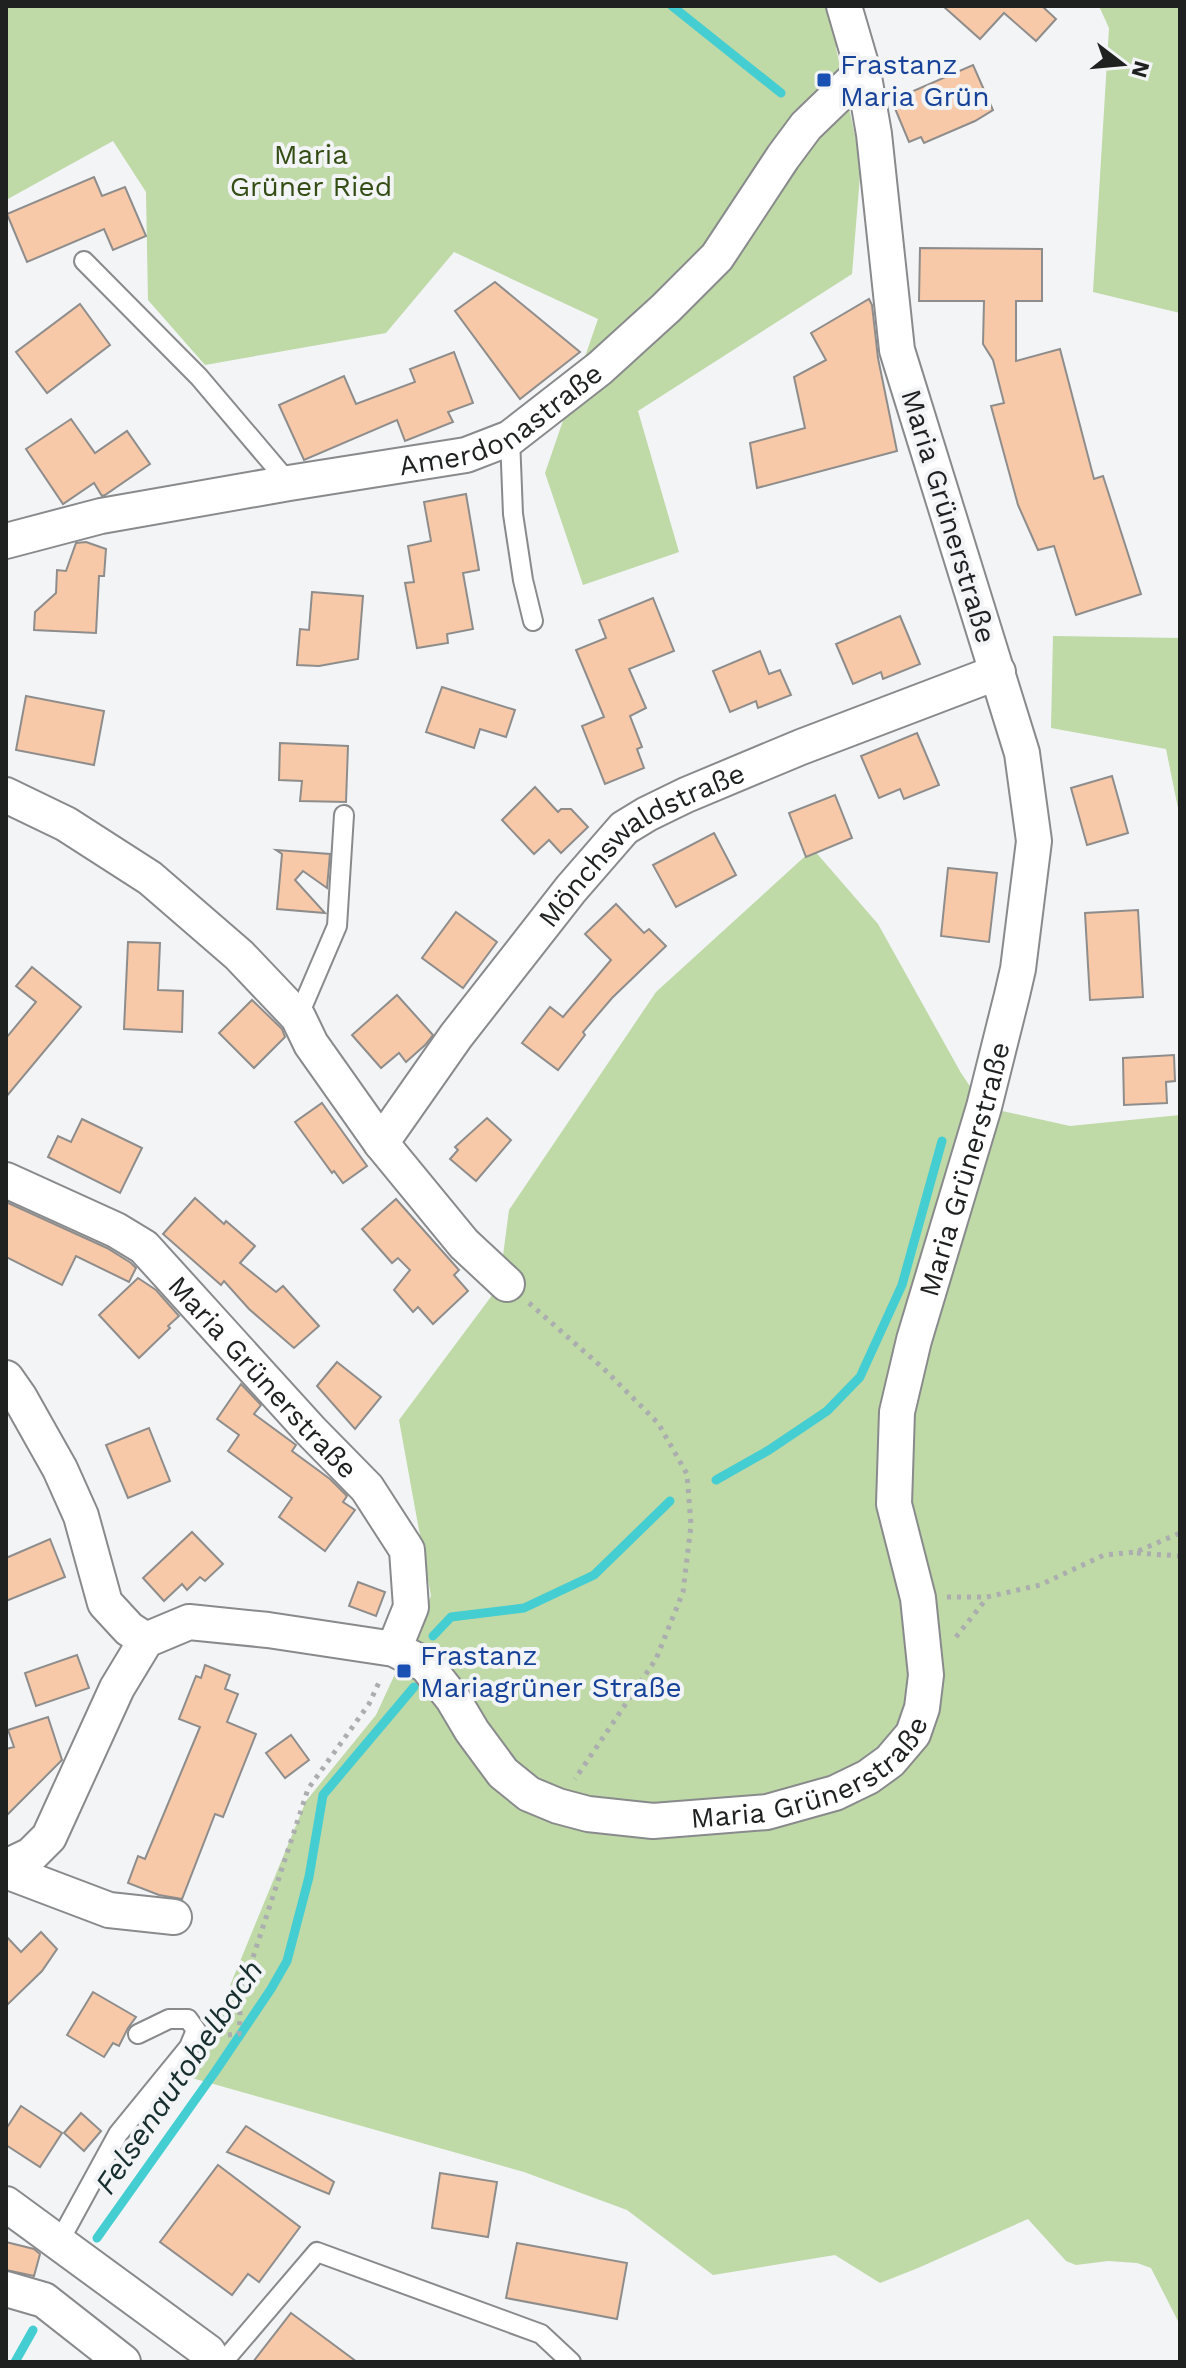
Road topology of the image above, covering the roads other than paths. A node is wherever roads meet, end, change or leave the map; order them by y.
1 (844, 6) edge
2 (863, 71) junction
3 (84, 261) dead end
4 (510, 438) junction
5 (289, 483) junction
6 (6, 541) edge
7 (533, 621) dead end
8 (998, 672) junction
9 (6, 795) edge
10 (344, 815) dead end
11 (298, 1017) junction
12 (381, 1143) junction
13 (6, 1180) edge
14 (507, 1284) road end
15 (6, 1378) edge
16 (146, 1640) junction
17 (394, 1649) junction
18 (6, 1869) edge
19 (174, 1917) dead end
20 (138, 2034) dead end
21 (6, 2204) edge
22 (59, 2242) junction
23 (6, 2289) edge
24 (123, 2362) edge
25 (214, 2362) edge
26 (223, 2362) edge
27 (571, 2362) edge

1 - 2 street, Maria Grünerstraße
2 - 4 street, Amerdonastraße
2 - 8 street, Maria Grünerstraße
3 - 5 lane
4 - 5 street, Amerdonastraße
4 - 7 lane
5 - 6 street, Amerdonastraße
8 - 12 street, Mönchswaldstraße
8 - 17 street, Maria Grünerstraße
9 - 11 street
10 - 11 lane
11 - 12 street
12 - 14 street
13 - 17 street, Maria Grünerstraße
15 - 16 street
16 - 17 street, Maria Grünerstraße
16 - 18 street
18 - 19 street
20 - 22 lane
21 - 22 street
22 - 25 street
23 - 24 street
26 - 27 lane

